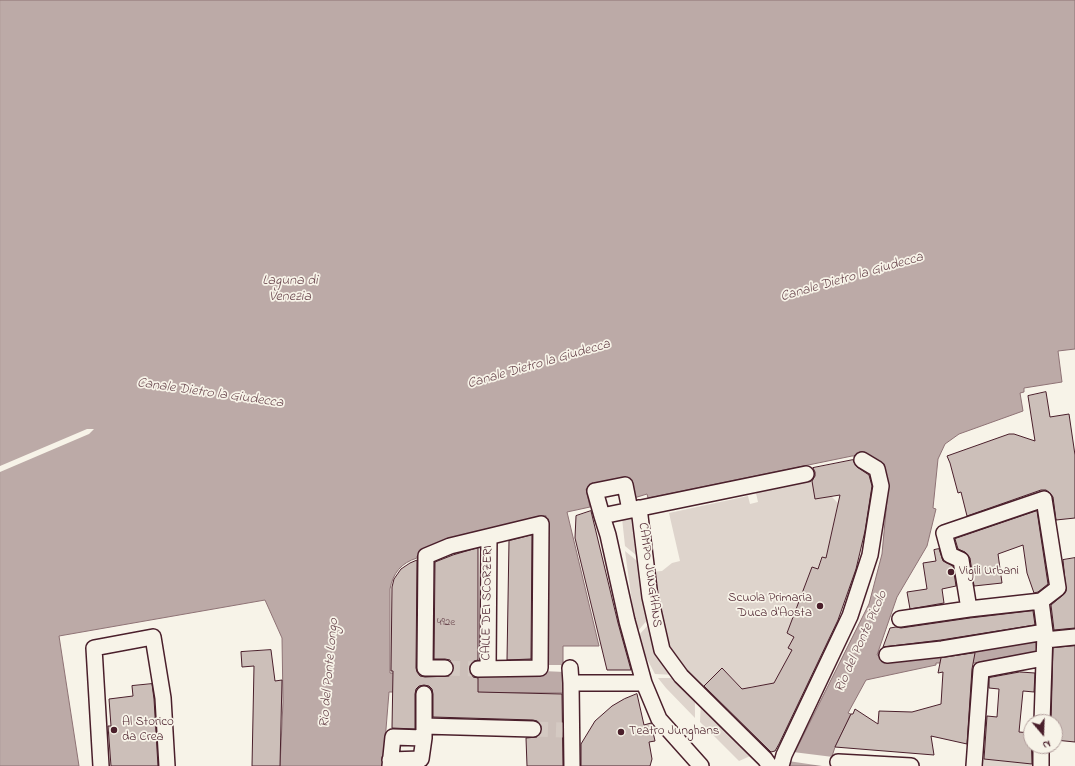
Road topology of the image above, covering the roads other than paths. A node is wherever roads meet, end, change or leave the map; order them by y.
1 (862, 460) dead end
2 (806, 474) dead end
3 (635, 509) junction
4 (602, 516) junction
5 (489, 537) junction
6 (1041, 601) junction
7 (969, 609) junction
8 (900, 619) dead end
9 (1045, 636) junction
10 (1075, 637) edge
11 (887, 655) dead end
12 (1044, 658) junction
13 (445, 668) tunnel mouth
14 (644, 683) junction
15 (424, 694) dead end
16 (1042, 714) edge
17 (525, 730) tunnel mouth
18 (424, 732) junction
19 (1041, 754) edge
20 (838, 762) dead end
21 (390, 763) edge
22 (101, 766) edge
23 (167, 766) edge
24 (572, 766) edge
25 (701, 766) edge
26 (770, 766) edge
27 (781, 766) edge
28 (890, 766) edge
29 (911, 766) edge
30 (974, 766) edge
31 (1041, 766) edge

1 - 27 street
2 - 3 street, CAMPO JUNGHANS
3 - 4 street, CAMPO JUNGHANS
3 - 4 street
3 - 26 street, CAMPO JUNGHANS
4 - 14 street, CAMPO JUNGHANS
5 - 5 street, CALLE DEI SCORZERI
5 - 13 street
6 - 7 street
6 - 7 street
6 - 9 street
7 - 8 street
9 - 10 street
9 - 11 street
9 - 12 street
12 - 16 street
12 - 30 street
14 - 24 street
14 - 25 street, CAMPO JUNGHANS
15 - 18 street
17 - 18 street
18 - 21 street
18 - 21 street
19 - 31 street
20 - 28 street
22 - 23 street
28 - 29 street

